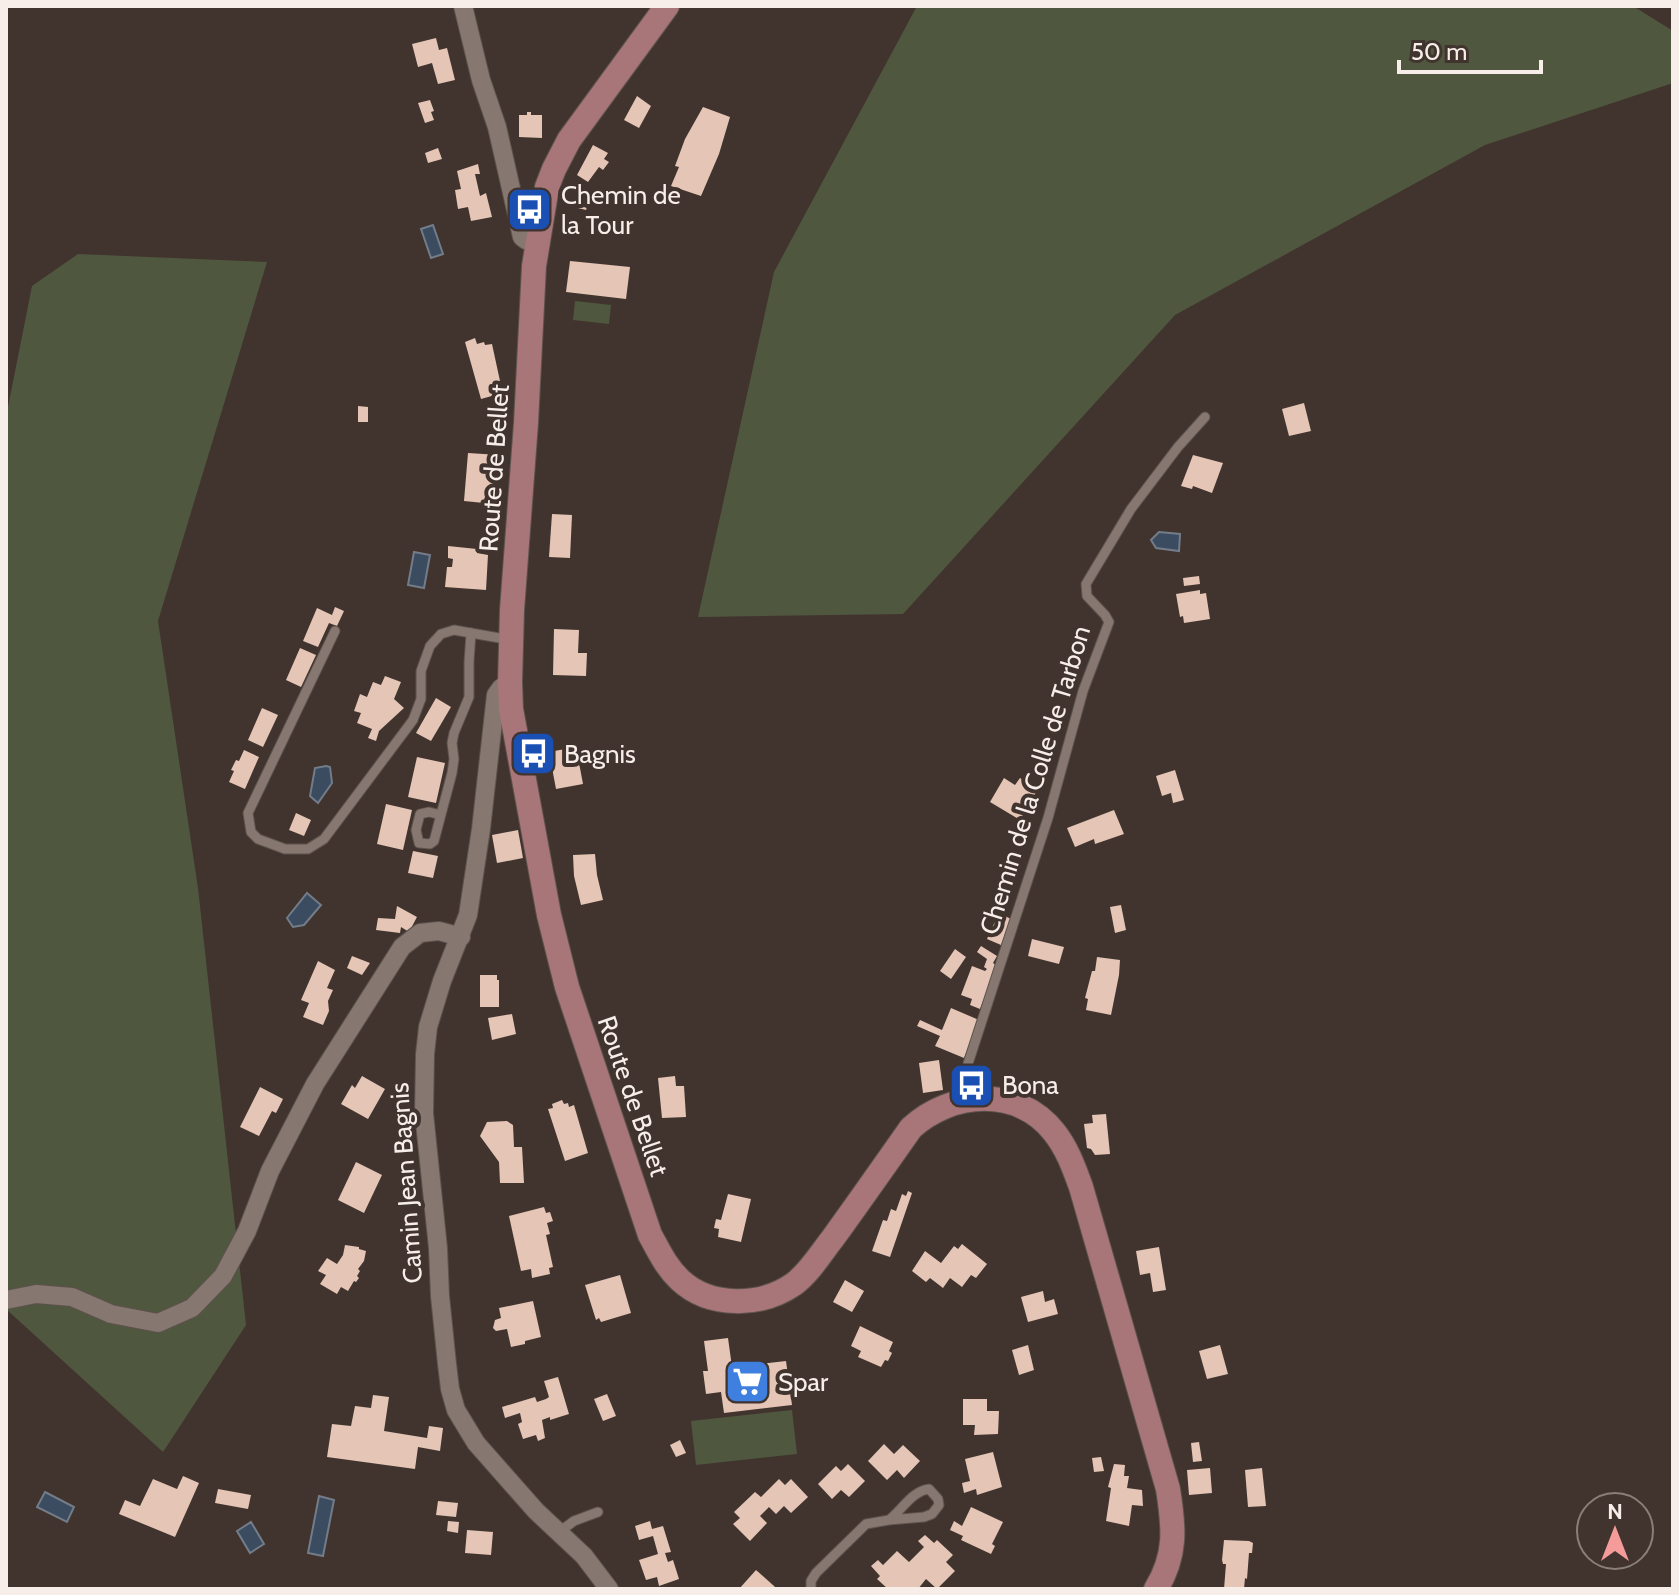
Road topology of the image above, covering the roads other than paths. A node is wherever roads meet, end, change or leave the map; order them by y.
1 (463, 6) edge
2 (667, 6) edge
3 (537, 243) junction
4 (1205, 417) dead end
5 (335, 631) dead end
6 (471, 633) junction
7 (511, 640) junction
8 (510, 682) junction
9 (441, 815) dead end
10 (461, 937) junction
11 (962, 1100) junction
12 (6, 1300) edge
13 (598, 1512) dead end
14 (889, 1520) junction
15 (559, 1532) junction
16 (609, 1589) edge
17 (811, 1589) edge
18 (1156, 1589) edge

1 - 3 street
2 - 3 main road, Route de Bellet
3 - 7 main road, Route de Bellet
4 - 11 lane, Chemin de la Colle de Tarbon
5 - 6 lane
6 - 7 lane
6 - 9 lane
7 - 8 main road, Route de Bellet
8 - 10 street, Camin Jean Bagnis
8 - 11 main road, Route de Bellet
10 - 12 street
10 - 15 street, Camin Jean Bagnis
11 - 18 main road, Route de Bellet
13 - 15 lane
14 - 14 lane
14 - 17 lane
15 - 16 street, Camin Jean Bagnis

